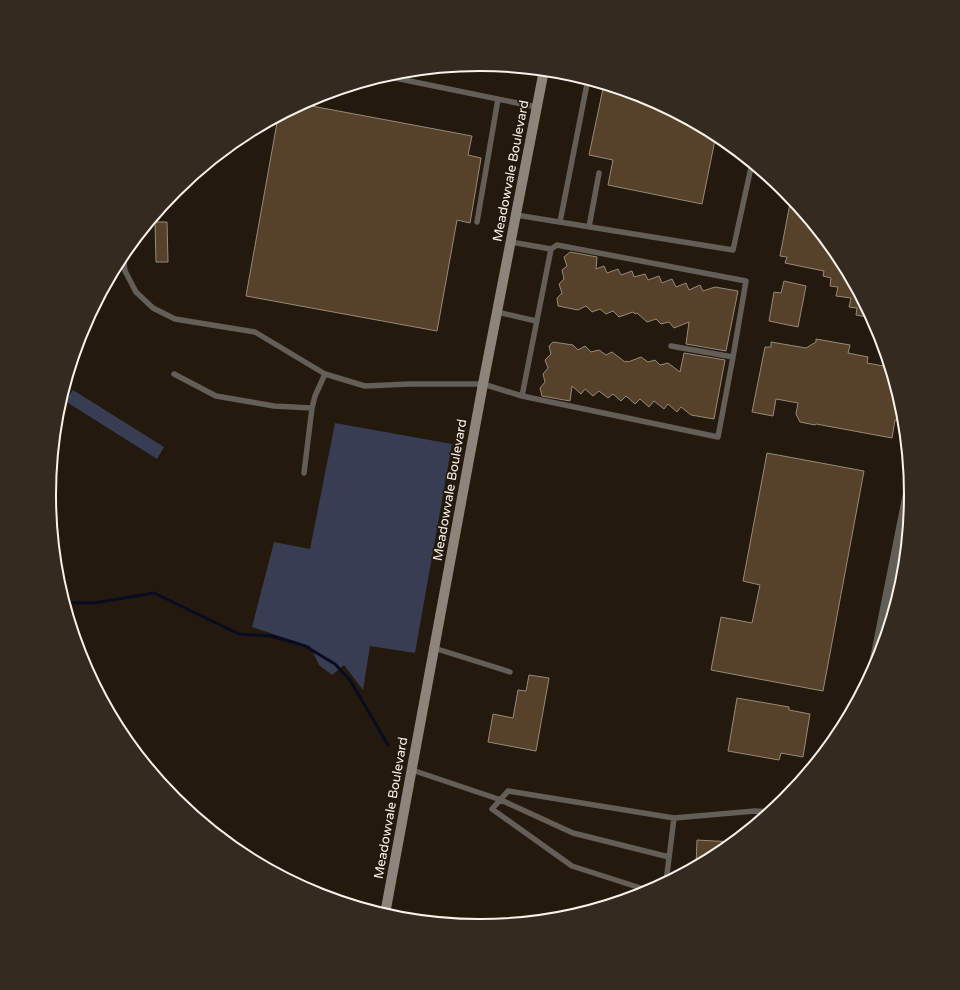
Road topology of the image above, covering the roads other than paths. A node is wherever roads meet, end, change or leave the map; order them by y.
1 (543, 76) edge
2 (399, 79) edge
3 (587, 84) edge
4 (498, 99) junction
5 (537, 107) junction
6 (751, 169) edge
7 (599, 173) dead end
8 (516, 215) junction
9 (477, 222) dead end
10 (560, 222) junction
11 (589, 227) junction
12 (511, 242) junction
13 (551, 249) junction
14 (124, 264) edge
15 (497, 312) junction
16 (536, 321) junction
17 (671, 346) dead end
18 (733, 358) junction
19 (174, 374) dead end
20 (325, 374) junction
21 (483, 384) junction
22 (522, 396) junction
23 (312, 408) junction
24 (304, 473) dead end
25 (903, 520) edge
26 (884, 621) edge
27 (434, 648) junction
28 (510, 672) dead end
29 (412, 770) junction
30 (501, 800) junction
31 (763, 812) edge
32 (674, 818) junction
33 (669, 857) junction
34 (667, 876) edge
35 (640, 888) edge
36 (386, 909) edge

1 - 5 main road, Meadowvale Boulevard
2 - 4 lane
3 - 10 lane
4 - 5 lane
4 - 9 lane
5 - 8 main road, Meadowvale Boulevard
6 - 11 lane
7 - 11 lane
8 - 10 lane
8 - 12 main road, Meadowvale Boulevard
10 - 11 lane
12 - 13 lane
12 - 15 main road, Meadowvale Boulevard
13 - 16 lane
13 - 18 lane
14 - 20 lane
15 - 16 lane
15 - 21 main road, Meadowvale Boulevard
16 - 22 lane
17 - 18 lane
18 - 22 lane
19 - 23 lane
20 - 21 lane
20 - 23 lane
21 - 22 lane
21 - 27 main road, Meadowvale Boulevard
23 - 24 lane
25 - 26 street
27 - 28 lane
27 - 29 main road, Meadowvale Boulevard
29 - 30 lane
29 - 36 main road, Meadowvale Boulevard
30 - 32 lane
30 - 33 lane
30 - 35 lane
31 - 32 lane
32 - 33 lane
33 - 34 lane

